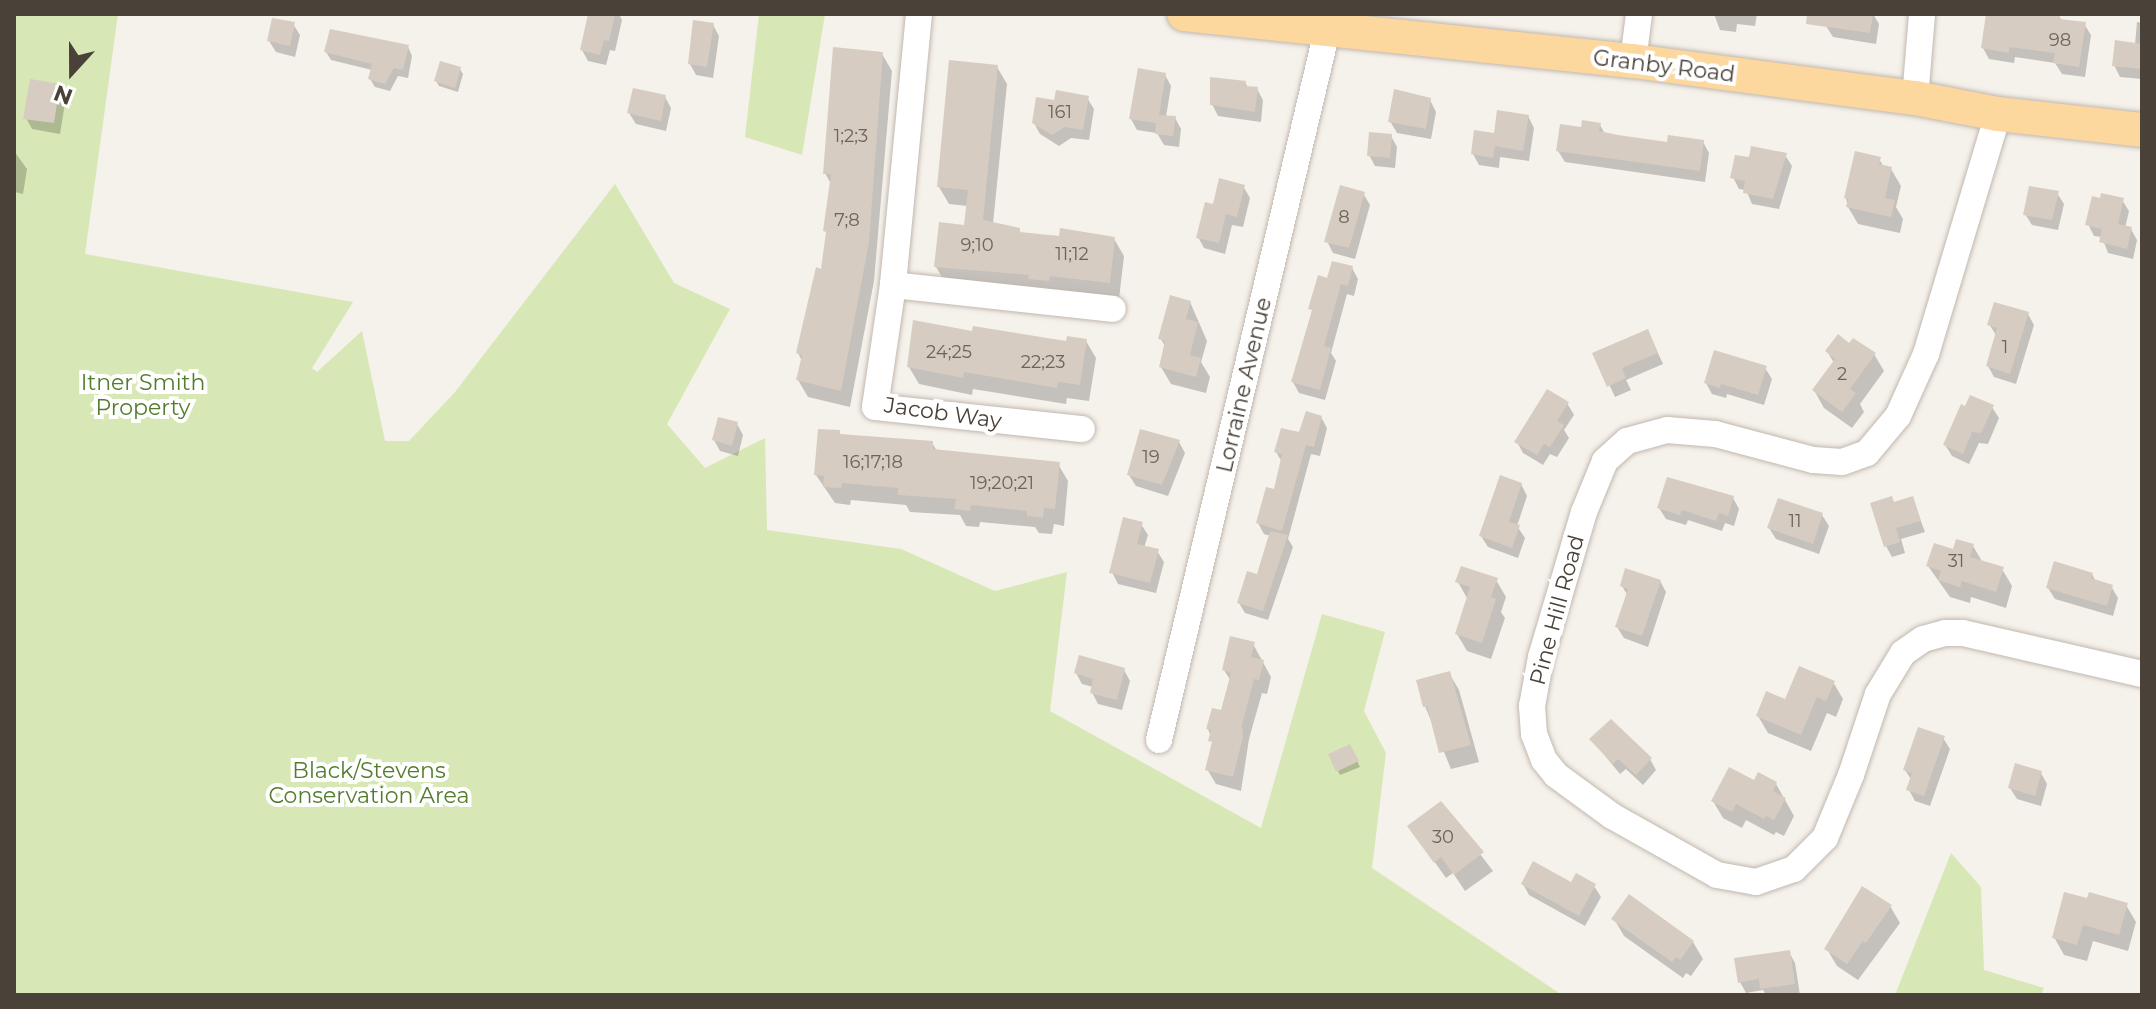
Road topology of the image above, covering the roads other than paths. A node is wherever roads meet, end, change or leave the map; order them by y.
1 (919, 14) edge
2 (1184, 14) edge
3 (1639, 14) edge
4 (1922, 14) edge
5 (1329, 22) edge
6 (1633, 61) junction
7 (1915, 98) junction
8 (1998, 114) junction
9 (2142, 130) edge
10 (893, 285) junction
11 (1113, 309) dead end
12 (1082, 429) dead end
13 (2142, 674) edge
14 (1159, 740) dead end

1 - 10 street, Jacob Way
2 - 5 main road, Granby Road
3 - 6 street
4 - 7 street
5 - 6 main road, Granby Road
5 - 14 street, Lorraine Avenue
6 - 7 main road, Granby Road
7 - 8 main road, Granby Road
8 - 9 main road, Granby Road
8 - 13 street, Pine Hill Road
10 - 11 street
10 - 12 street, Jacob Way

